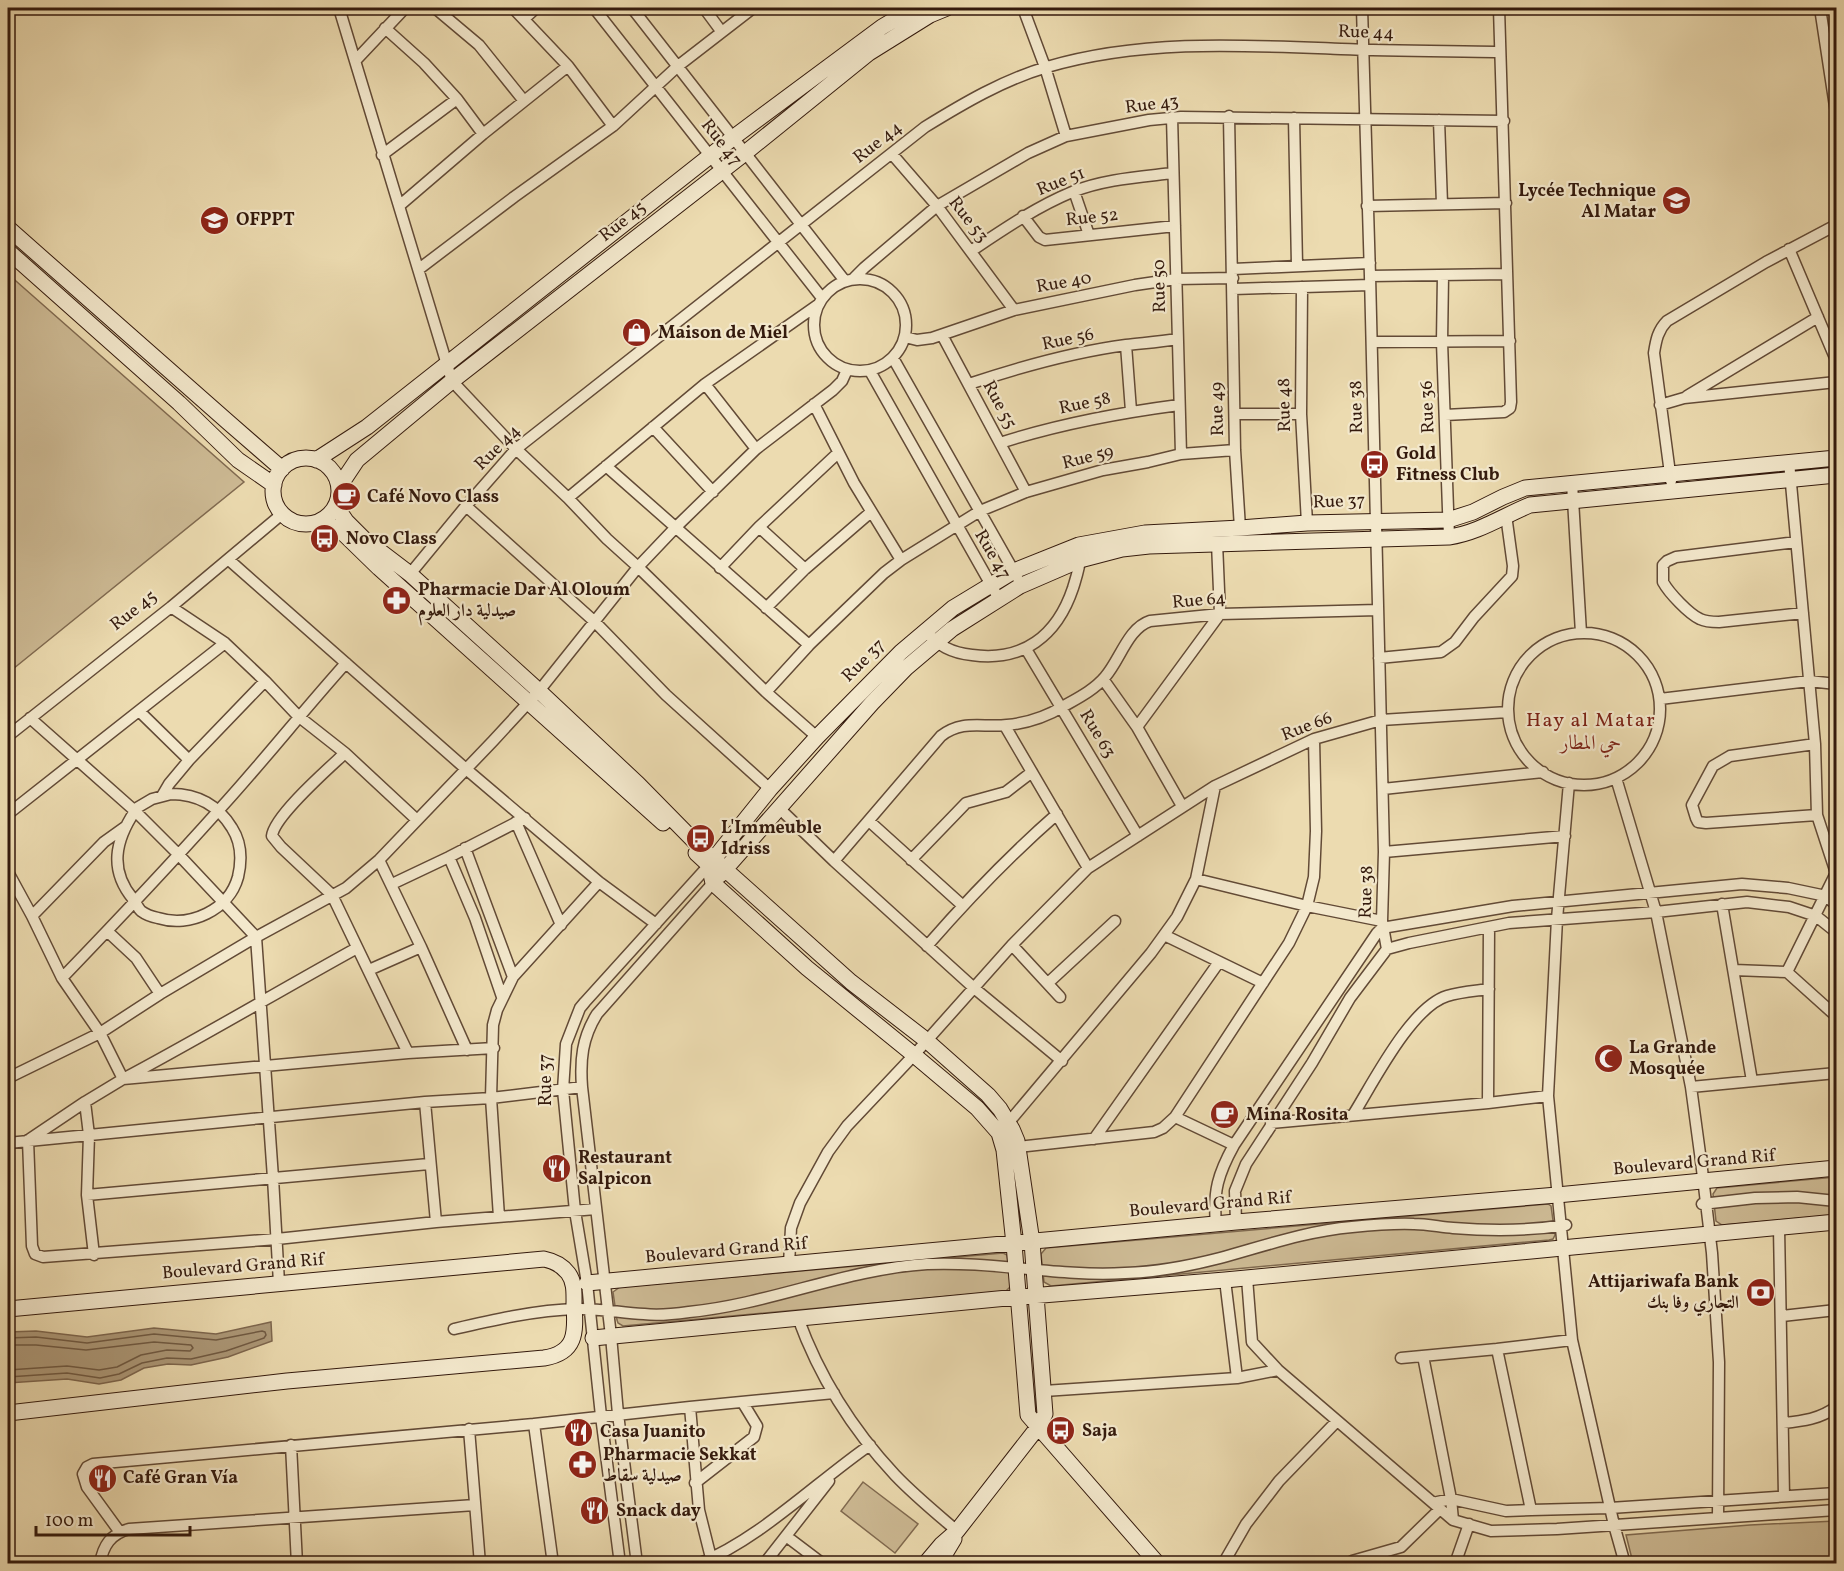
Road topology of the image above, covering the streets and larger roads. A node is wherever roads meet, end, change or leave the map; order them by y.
1 (339, 8) edge
2 (405, 8) edge
3 (435, 8) edge
4 (513, 8) edge
5 (536, 8) edge
6 (594, 8) edge
7 (632, 8) edge
8 (704, 8) edge
9 (753, 8) edge
10 (915, 8) edge
11 (947, 8) edge
12 (1023, 8) edge
13 (1362, 8) edge
14 (1499, 8) edge
15 (1821, 8) edge
16 (929, 11) edge
17 (524, 19) junction
18 (385, 28) junction
19 (721, 31) junction
20 (1831, 44) edge
21 (1363, 50) junction
22 (1500, 52) junction
23 (356, 60) junction
24 (568, 66) junction
25 (678, 66) junction
26 (1045, 68) junction
27 (655, 86) junction
28 (457, 99) junction
29 (524, 101) junction
30 (1836, 113) edge
31 (1172, 117) junction
32 (1229, 117) junction
33 (1294, 118) junction
34 (1364, 119) junction
35 (1439, 120) junction
36 (1504, 121) junction
37 (613, 126) junction
38 (483, 134) junction
39 (1066, 136) junction
40 (734, 137) junction
41 (745, 153) junction
42 (892, 154) junction
43 (382, 155) junction
44 (710, 156) junction
45 (721, 170) junction
46 (1173, 173) junction
47 (1074, 191) junction
48 (1506, 203) junction
49 (1442, 204) junction
50 (399, 206) junction
51 (937, 206) junction
52 (1367, 206) junction
53 (1023, 216) junction
54 (801, 225) junction
55 (1836, 225) edge
56 (1175, 226) junction
57 (8, 228) edge
58 (1089, 235) junction
59 (779, 244) junction
60 (1789, 249) junction
61 (971, 250) junction
62 (8, 251) edge
63 (1370, 263) junction
64 (1297, 265) junction
65 (419, 269) junction
66 (1508, 274) junction
67 (1443, 275) junction
68 (857, 279) junction
69 (1176, 279) junction
70 (1233, 279) junction
71 (1370, 280) junction
72 (845, 281) junction
73 (1302, 287) junction
74 (820, 301) junction
75 (1014, 310) junction
76 (1818, 317) junction
77 (942, 335) junction
78 (905, 337) junction
79 (1177, 339) junction
80 (1510, 341) junction
81 (1372, 342) junction
82 (1442, 342) junction
83 (1126, 345) junction
84 (893, 358) junction
85 (1836, 360) edge
86 (447, 366) junction
87 (847, 370) junction
88 (870, 370) junction
89 (452, 381) junction
90 (1836, 382) edge
91 (705, 384) junction
92 (969, 384) junction
93 (1684, 398) junction
94 (814, 405) junction
95 (1179, 405) junction
96 (1660, 405) junction
97 (1131, 411) junction
98 (1235, 414) junction
99 (1301, 414) junction
100 (1444, 415) junction
101 (653, 427) junction
102 (1000, 443) junction
103 (516, 449) junction
104 (756, 449) junction
105 (1235, 450) junction
106 (838, 453) junction
107 (1181, 454) junction
108 (1836, 458) edge
109 (316, 460) junction
110 (1789, 462) junction
111 (606, 465) junction
112 (282, 469) junction
113 (1836, 474) edge
114 (1669, 475) junction
115 (1790, 478) junction
116 (1572, 483) junction
117 (274, 485) junction
118 (339, 487) junction
119 (1673, 490) junction
120 (713, 492) junction
121 (1026, 492) junction
122 (568, 498) junction
123 (1573, 501) junction
124 (336, 506) junction
125 (466, 506) junction
126 (980, 510) junction
127 (871, 512) junction
128 (282, 514) junction
129 (1506, 515) junction
130 (322, 520) junction
131 (1448, 520) junction
132 (1376, 521) junction
133 (1307, 523) junction
134 (956, 525) junction
135 (676, 527) junction
136 (759, 527) junction
137 (1240, 528) junction
138 (1449, 537) junction
139 (1376, 538) junction
140 (1796, 542) junction
141 (1217, 543) junction
142 (1079, 545) junction
143 (229, 560) junction
144 (901, 560) junction
145 (1080, 560) junction
146 (638, 567) junction
147 (720, 568) junction
148 (805, 569) junction
149 (1014, 571) junction
150 (410, 574) junction
151 (990, 585) junction
152 (1020, 586) junction
153 (999, 599) junction
154 (171, 607) junction
155 (766, 608) junction
156 (1378, 610) junction
157 (1803, 613) junction
158 (1220, 614) junction
159 (595, 622) junction
160 (1581, 633) junction
161 (930, 636) junction
162 (225, 643) junction
163 (808, 645) junction
164 (1026, 649) junction
165 (1379, 658) junction
166 (346, 663) junction
167 (1103, 679) junction
168 (265, 681) junction
169 (1809, 681) junction
170 (1836, 684) edge
171 (766, 692) junction
172 (533, 696) junction
173 (1660, 699) junction
174 (1062, 707) junction
175 (139, 711) junction
176 (1508, 712) junction
177 (298, 716) junction
178 (30, 718) junction
179 (1381, 720) junction
180 (1005, 726) junction
181 (1137, 727) junction
182 (8, 736) edge
183 (817, 737) junction
184 (1314, 739) junction
185 (1815, 744) junction
186 (345, 753) junction
187 (78, 760) junction
188 (189, 760) junction
189 (466, 769) junction
190 (1032, 772) junction
191 (1543, 772) junction
192 (1616, 777) junction
193 (1569, 783) junction
194 (1215, 786) junction
195 (770, 789) junction
196 (1383, 789) junction
197 (162, 796) junction
198 (1182, 806) junction
199 (780, 809) junction
200 (135, 811) junction
201 (218, 811) junction
202 (8, 814) edge
203 (1057, 814) junction
204 (1817, 815) junction
205 (417, 820) junction
206 (520, 820) junction
207 (870, 821) junction
208 (125, 827) junction
209 (1138, 836) junction
210 (1565, 836) junction
211 (465, 848) junction
212 (1384, 852) junction
213 (178, 854) junction
214 (449, 857) junction
215 (379, 860) junction
216 (911, 860) junction
217 (834, 861) junction
218 (711, 862) junction
219 (726, 868) junction
220 (1088, 868) junction
221 (8, 872) edge
222 (1836, 873) edge
223 (1196, 879) junction
224 (599, 882) junction
225 (713, 883) junction
226 (392, 884) junction
227 (1650, 892) junction
228 (332, 895) junction
229 (1826, 896) junction
230 (136, 902) junction
231 (1559, 902) junction
232 (223, 903) junction
233 (1722, 904) junction
234 (962, 905) junction
235 (1836, 905) edge
236 (1307, 906) junction
237 (1656, 912) junction
238 (489, 913) junction
239 (33, 916) junction
240 (1816, 916) junction
241 (475, 918) junction
242 (1557, 919) junction
243 (1115, 921) dead end
244 (561, 924) junction
245 (656, 924) junction
246 (1382, 924) junction
247 (1489, 927) junction
248 (107, 931) junction
249 (1836, 932) edge
250 (1164, 935) junction
251 (256, 937) junction
252 (1012, 945) junction
253 (927, 946) junction
254 (421, 947) junction
255 (357, 948) junction
256 (1387, 949) junction
257 (1219, 962) junction
258 (369, 970) junction
259 (1734, 970) junction
260 (1787, 972) junction
261 (513, 977) junction
262 (62, 978) junction
263 (1048, 983) junction
264 (1263, 983) junction
265 (974, 988) junction
266 (1489, 989) junction
267 (160, 994) junction
268 (502, 997) junction
269 (1060, 997) dead end
270 (260, 1002) junction
271 (585, 1002) junction
272 (597, 1014) junction
273 (1836, 1016) edge
274 (100, 1034) junction
275 (926, 1040) junction
276 (494, 1048) junction
277 (467, 1050) junction
278 (408, 1053) junction
279 (914, 1054) junction
280 (1062, 1061) junction
281 (266, 1066) junction
282 (1836, 1073) edge
283 (8, 1078) edge
284 (123, 1079) junction
285 (1752, 1081) junction
286 (582, 1087) junction
287 (1691, 1087) junction
288 (563, 1090) junction
289 (1548, 1096) junction
290 (491, 1098) junction
291 (86, 1102) junction
292 (425, 1102) junction
293 (1488, 1103) junction
294 (1353, 1115) junction
295 (1175, 1117) junction
296 (270, 1118) junction
297 (1272, 1123) junction
298 (1004, 1128) junction
299 (88, 1135) junction
300 (1094, 1139) junction
301 (28, 1140) junction
302 (8, 1143) edge
303 (1234, 1145) junction
304 (1018, 1147) junction
305 (429, 1164) junction
306 (1836, 1168) edge
307 (273, 1178) junction
308 (1704, 1182) junction
309 (87, 1195) junction
310 (1557, 1195) junction
311 (1836, 1201) edge
312 (1704, 1204) junction
313 (596, 1209) junction
314 (575, 1211) junction
315 (499, 1217) junction
316 (436, 1222) junction
317 (1236, 1222) junction
318 (1836, 1222) edge
319 (1216, 1224) junction
320 (1563, 1225) junction
321 (1779, 1228) junction
322 (1710, 1234) junction
323 (277, 1239) junction
324 (1032, 1242) junction
325 (1014, 1244) junction
326 (1562, 1247) junction
327 (94, 1254) junction
328 (789, 1264) junction
329 (1016, 1267) junction
330 (1035, 1270) junction
331 (1247, 1278) junction
332 (1225, 1280) junction
333 (605, 1281) junction
334 (279, 1283) junction
335 (587, 1283) junction
336 (1037, 1295) junction
337 (1018, 1297) junction
338 (8, 1309) edge
339 (582, 1309) junction
340 (608, 1310) junction
341 (1836, 1311) edge
342 (1782, 1316) junction
343 (798, 1318) junction
344 (454, 1329) dead end
345 (611, 1336) junction
346 (592, 1338) junction
347 (1572, 1340) junction
348 (1497, 1350) junction
349 (1423, 1356) junction
350 (1401, 1358) dead end
351 (1278, 1370) junction
352 (1237, 1378) junction
353 (1044, 1391) junction
354 (834, 1393) junction
355 (743, 1402) junction
356 (690, 1407) junction
357 (1836, 1407) edge
358 (15, 1412) edge
359 (618, 1414) junction
360 (601, 1416) junction
361 (1337, 1421) junction
362 (1783, 1423) junction
363 (534, 1424) junction
364 (1038, 1427) junction
365 (470, 1429) junction
366 (291, 1445) junction
367 (870, 1445) junction
368 (843, 1464) junction
369 (695, 1483) junction
370 (1836, 1493) edge
371 (1784, 1496) junction
372 (1451, 1499) junction
373 (1718, 1501) junction
374 (475, 1505) junction
375 (1436, 1506) junction
376 (1610, 1508) junction
377 (1531, 1510) junction
378 (1836, 1510) edge
379 (295, 1518) junction
380 (1718, 1518) junction
381 (1453, 1520) junction
382 (1469, 1524) junction
383 (1614, 1526) junction
384 (119, 1531) junction
385 (957, 1531) junction
386 (786, 1536) junction
387 (711, 1558) junction
388 (100, 1563) edge
389 (297, 1563) edge
390 (480, 1563) edge
391 (553, 1563) edge
392 (620, 1563) edge
393 (637, 1563) edge
394 (698, 1563) edge
395 (764, 1563) edge
396 (823, 1563) edge
397 (925, 1563) edge
398 (939, 1563) edge
399 (1158, 1563) edge
400 (1223, 1563) edge
401 (1352, 1563) edge
402 (1455, 1563) edge
403 (1625, 1563) edge

1 - 23 street
2 - 18 street
3 - 29 street
4 - 17 street
5 - 17 street
6 - 27 street, Rue 47
7 - 25 street, Rue 47
8 - 19 street
9 - 19 street
10 - 40 street, Rue 45
11 - 16 street, Rue 45
12 - 26 street
13 - 21 street, Rue 38
14 - 22 street
15 - 20 street
16 - 41 street, Rue 45
17 - 24 street
18 - 23 street
18 - 28 street
19 - 25 street
20 - 30 street
21 - 22 street, Rue 44
21 - 26 street, Rue 44
21 - 34 street, Rue 38
22 - 36 street
23 - 43 street
24 - 29 street
24 - 37 street
25 - 27 street
25 - 40 street, Rue 47
26 - 39 street
26 - 42 street, Rue 44
27 - 37 street
27 - 44 street, Rue 47
28 - 38 street
28 - 43 street
29 - 38 street
31 - 32 street, Rue 43
31 - 39 street, Rue 43
31 - 46 street, Rue 50
32 - 33 street, Rue 43
32 - 70 street, Rue 49
33 - 34 street, Rue 43
33 - 64 street
34 - 35 street, Rue 43
34 - 52 street, Rue 38
35 - 36 street, Rue 43
35 - 49 street
36 - 48 street
37 - 65 street
38 - 50 street
39 - 51 street, Rue 43
40 - 41 street, Rue 47
40 - 44 street, Rue 45
41 - 45 street, Rue 45
41 - 54 street, Rue 47
42 - 51 street, Rue 53
42 - 54 street, Rue 44
43 - 50 street
44 - 45 street, Rue 47
44 - 86 street, Rue 45
45 - 59 street, Rue 47
45 - 89 street, Rue 45
46 - 47 street, Rue 51
46 - 56 street, Rue 50
47 - 53 street, Rue 51
47 - 58 street
48 - 49 street
48 - 66 street
49 - 52 street
50 - 65 street
51 - 61 street, Rue 53
51 - 68 street, Rue 43
52 - 63 street, Rue 38
53 - 58 street, Rue 52
53 - 61 street, Rue 51
54 - 59 street, Rue 44
54 - 72 street, Rue 47
55 - 60 street
56 - 58 street, Rue 52
56 - 69 street, Rue 50
57 - 112 street
59 - 74 street, Rue 47
59 - 103 street, Rue 44
60 - 76 street
60 - 96 street
61 - 75 street, Rue 53
62 - 117 street
63 - 64 street, Rue 40
63 - 71 street, Rue 38
64 - 70 street, Rue 40
65 - 86 street
66 - 67 street, Rue 40
66 - 80 street
67 - 71 street, Rue 40
67 - 82 street, Rue 36
68 - 72 street
68 - 78 street
69 - 70 street, Rue 40
69 - 75 street, Rue 40
69 - 79 street, Rue 50
70 - 73 street, Rue 40
70 - 98 street, Rue 49
71 - 73 street, Rue 40
71 - 81 street, Rue 38
72 - 74 street
73 - 99 street, Rue 48
74 - 87 street
74 - 91 street
75 - 77 street, Rue 40
76 - 85 street
76 - 93 street
77 - 78 street, Rue 40
77 - 92 street, Rue 55
78 - 84 street
79 - 83 street, Rue 56
79 - 95 street, Rue 50
80 - 82 street
80 - 100 street
81 - 82 street
81 - 132 street, Rue 38
82 - 100 street, Rue 36
83 - 92 street, Rue 56
83 - 97 street
84 - 88 street
84 - 126 street, Rue 47
86 - 89 street
86 - 109 street, Rue 45
87 - 88 street
87 - 94 street
88 - 134 street, Rue 47
89 - 103 street
89 - 118 street, Rue 45
90 - 93 street
91 - 101 street
91 - 104 street
92 - 102 street, Rue 55
93 - 96 street
94 - 104 street
94 - 106 street
95 - 97 street, Rue 58
95 - 107 street, Rue 50
96 - 114 street
97 - 102 street, Rue 58
98 - 99 street
98 - 105 street, Rue 49
99 - 133 street, Rue 48
100 - 131 street, Rue 36
101 - 111 street
101 - 120 street
102 - 121 street, Rue 55
103 - 122 street
103 - 125 street, Rue 44
104 - 120 street
105 - 107 street, Rue 59
105 - 137 street, Rue 49
106 - 127 street
106 - 136 street
107 - 121 street, Rue 59
108 - 110 street, Rue 37
109 - 112 street
109 - 118 street
110 - 114 street, Rue 37
110 - 115 street
111 - 122 street
111 - 135 street
112 - 117 street
113 - 115 street, Rue 37
114 - 116 street, Rue 37
114 - 119 street
115 - 119 street, Rue 37
115 - 140 street
116 - 123 street
116 - 131 street, Rue 37
117 - 128 street
118 - 124 street
119 - 123 street, Rue 37
120 - 135 street
121 - 126 street, Rue 59
122 - 146 street
123 - 129 street, Rue 37
123 - 160 street
124 - 130 street
124 - 150 street
125 - 150 street, Rue 44
125 - 159 street
126 - 134 street, Rue 59
126 - 149 street, Rue 47
127 - 144 street
127 - 148 street
128 - 130 street
128 - 143 street, Rue 45
129 - 138 street, Rue 37
129 - 165 street
130 - 172 street
131 - 132 street, Rue 37
131 - 138 street, Rue 36
132 - 133 street, Rue 37
132 - 139 street, Rue 38
133 - 137 street, Rue 37
134 - 144 street, Rue 59
134 - 151 street, Rue 47
135 - 146 street
135 - 147 street
136 - 147 street
136 - 148 street
137 - 142 street, Rue 37
138 - 139 street, Rue 37
139 - 141 street, Rue 37
139 - 156 street, Rue 38
140 - 157 street
140 - 157 street
141 - 145 street, Rue 37
141 - 158 street
142 - 145 street
142 - 149 street, Rue 37
143 - 154 street, Rue 45
143 - 166 street
144 - 163 street, Rue 59
145 - 152 street, Rue 37
145 - 164 street
146 - 159 street
146 - 171 street
147 - 155 street
148 - 155 street
149 - 151 street, Rue 37
149 - 152 street, Rue 47
150 - 172 street
151 - 153 street, Rue 47
151 - 161 street, Rue 37
152 - 153 street, Rue 37
153 - 161 street, Rue 37
154 - 162 street
154 - 178 street, Rue 45
155 - 163 street
156 - 158 street, Rue 64
156 - 165 street, Rue 38
157 - 169 street
158 - 167 street, Rue 64
158 - 181 street
159 - 172 street
159 - 195 street
160 - 173 street
160 - 176 street
161 - 164 street
161 - 183 street, Rue 37
161 - 199 street, Rue 37
162 - 168 street
162 - 175 street
163 - 171 street, Rue 59
164 - 174 street, Rue 63
165 - 179 street, Rue 38
166 - 177 street
166 - 189 street
167 - 174 street, Rue 64
167 - 181 street
168 - 177 street
168 - 188 street
169 - 170 street
169 - 173 street
169 - 185 street
171 - 183 street
172 - 189 street
172 - 218 street
173 - 192 street
174 - 180 street, Rue 64
174 - 209 street, Rue 63
175 - 187 street
175 - 188 street
176 - 179 street, Rue 66
176 - 191 street
177 - 186 street
177 - 201 street
178 - 182 street, Rue 45
178 - 187 street
179 - 184 street, Rue 66
179 - 196 street, Rue 38
180 - 190 street
180 - 207 street, Rue 64
181 - 198 street
183 - 195 street, Rue 37
184 - 194 street, Rue 66
184 - 236 street
185 - 204 street
185 - 204 street
186 - 205 street
186 - 228 street
187 - 200 street
187 - 202 street
188 - 197 street
189 - 205 street
189 - 206 street
190 - 203 street
190 - 216 street
191 - 193 street
191 - 196 street
192 - 193 street
192 - 227 street
193 - 210 street
194 - 198 street, Rue 66
194 - 223 street
195 - 218 street, Rue 37
196 - 212 street, Rue 38
197 - 200 street
197 - 201 street
198 - 209 street, Rue 66
199 - 217 street
199 - 219 street, Rue 37
200 - 208 street
200 - 213 street
201 - 213 street
201 - 232 street
203 - 220 street
203 - 234 street
204 - 222 street
205 - 215 street
206 - 211 street
206 - 224 street
206 - 244 street
207 - 216 street
207 - 217 street, Rue 64
208 - 230 street
208 - 239 street
209 - 220 street, Rue 66
210 - 212 street
210 - 231 street
211 - 214 street
211 - 238 street
212 - 246 street, Rue 38
213 - 230 street
213 - 232 street
214 - 226 street
214 - 241 street
215 - 226 street
215 - 228 street
216 - 234 street
217 - 253 street
218 - 219 street
218 - 225 street
218 - 245 street, Rue 37
219 - 225 street, Rue 37
219 - 275 street
220 - 252 street, Rue 66
221 - 239 street
222 - 229 street
223 - 236 street
223 - 250 street
224 - 244 street
224 - 245 street
225 - 272 street, Rue 37
225 - 279 street
226 - 254 street
227 - 229 street
227 - 231 street
227 - 237 street
228 - 251 street
228 - 255 street
229 - 235 street
229 - 240 street
230 - 232 street
230 - 248 street
231 - 242 street
231 - 246 street
232 - 251 street
233 - 237 street
233 - 240 street
233 - 259 street
234 - 253 street
236 - 246 street
236 - 264 street
237 - 242 street
237 - 287 street
238 - 241 street
238 - 261 street
239 - 262 street
240 - 249 street
240 - 260 street
241 - 268 street
242 - 247 street
242 - 289 street
243 - 263 street
244 - 261 street
245 - 271 street, Rue 37
246 - 256 street, Rue 38
246 - 303 street
247 - 256 street
247 - 266 street
248 - 262 street
248 - 267 street
250 - 257 street
250 - 280 street
251 - 267 street
251 - 270 street
252 - 263 street
252 - 265 street, Rue 66
253 - 265 street
254 - 258 street
254 - 277 street
255 - 258 street
255 - 270 street
256 - 297 street
257 - 264 street
257 - 300 street
258 - 278 street
259 - 260 street
259 - 285 street
260 - 273 street
261 - 268 street
262 - 274 street
263 - 269 street
264 - 295 street
265 - 275 street, Rue 66
265 - 280 street
266 - 293 street
266 - 294 street
267 - 274 street
268 - 276 street
270 - 281 street
270 - 284 street
271 - 272 street
271 - 288 street, Rue 37
272 - 286 street, Rue 37
274 - 283 street
274 - 284 street
275 - 279 street, Rue 66
275 - 298 street
276 - 277 street
276 - 290 street
277 - 278 street
278 - 281 street
279 - 298 street
279 - 328 street, Rue 66
280 - 298 street
281 - 284 street
281 - 296 street
282 - 285 street
284 - 291 street
285 - 287 street
286 - 288 street
286 - 313 street, Rue 37
287 - 308 street
288 - 290 street
288 - 314 street, Rue 37
289 - 293 street
289 - 310 street
290 - 292 street
290 - 315 street
291 - 299 street
291 - 301 street
292 - 296 street
292 - 305 street
293 - 294 street
294 - 297 street
295 - 300 street
295 - 303 street
296 - 299 street
296 - 307 street
297 - 317 street
298 - 304 street
298 - 325 street
299 - 301 street
299 - 309 street
300 - 304 street
301 - 302 street
301 - 327 street
303 - 319 street
304 - 324 street
305 - 307 street
305 - 316 street
306 - 308 street, Boulevard Grand Rif
307 - 309 street
307 - 323 street
308 - 310 street, Boulevard Grand Rif
308 - 312 street
309 - 327 street
310 - 317 street, Boulevard Grand Rif
310 - 320 street
311 - 312 street
312 - 322 street
313 - 314 street
313 - 333 street, Rue 37
314 - 315 street
314 - 335 street, Rue 37
315 - 316 street
316 - 323 street
317 - 319 street, Boulevard Grand Rif
318 - 321 street
319 - 324 street, Boulevard Grand Rif
320 - 326 street
320 - 330 street
321 - 322 street
321 - 342 street
322 - 326 street
322 - 373 street
323 - 327 street
323 - 334 street
324 - 325 street, Boulevard Grand Rif
324 - 330 street
325 - 328 street, Boulevard Grand Rif
325 - 329 street
326 - 331 street
326 - 347 street
328 - 333 street, Boulevard Grand Rif
329 - 330 street
329 - 337 street
329 - 340 street
330 - 336 street
331 - 332 street
331 - 351 street
332 - 336 street
332 - 352 street
333 - 335 street, Boulevard Grand Rif
333 - 340 street, Rue 37
334 - 338 street, Boulevard Grand Rif
334 - 339 street, Boulevard Grand Rif
335 - 339 street, Rue 37
336 - 337 street
336 - 353 street
337 - 343 street
337 - 364 street
339 - 340 street
339 - 344 street
339 - 346 street, Rue 37
339 - 358 street, Boulevard Grand Rif
340 - 345 street, Rue 37
341 - 342 street
342 - 362 street
343 - 345 street
343 - 354 street
345 - 346 street
345 - 359 street, Rue 37
346 - 360 street, Rue 37
347 - 348 street
347 - 376 street
348 - 349 street
348 - 377 street
349 - 350 street
349 - 372 street
351 - 352 street
351 - 361 street
352 - 353 street
353 - 364 street
354 - 355 street
354 - 367 street
355 - 356 street
355 - 369 street
356 - 359 street
356 - 369 street
357 - 362 street
359 - 360 street
359 - 393 street, Rue 37
360 - 363 street
360 - 392 street, Rue 37
361 - 375 street
361 - 400 street
362 - 371 street
363 - 365 street
363 - 391 street
364 - 385 street
364 - 399 street
365 - 366 street
365 - 374 street
366 - 379 street
366 - 384 street
367 - 368 street
367 - 385 street
368 - 386 street
368 - 387 street
369 - 387 street
370 - 371 street
371 - 373 street
372 - 375 street
372 - 377 street
372 - 381 street
373 - 376 street
373 - 380 street
374 - 379 street
374 - 390 street
375 - 381 street
375 - 401 street
376 - 377 street
376 - 383 street
378 - 380 street
379 - 384 street
379 - 389 street
380 - 383 street
381 - 382 street
382 - 383 street
382 - 402 street
383 - 403 street
384 - 388 street
385 - 397 street
385 - 398 street
386 - 395 street
386 - 396 street
387 - 394 street

